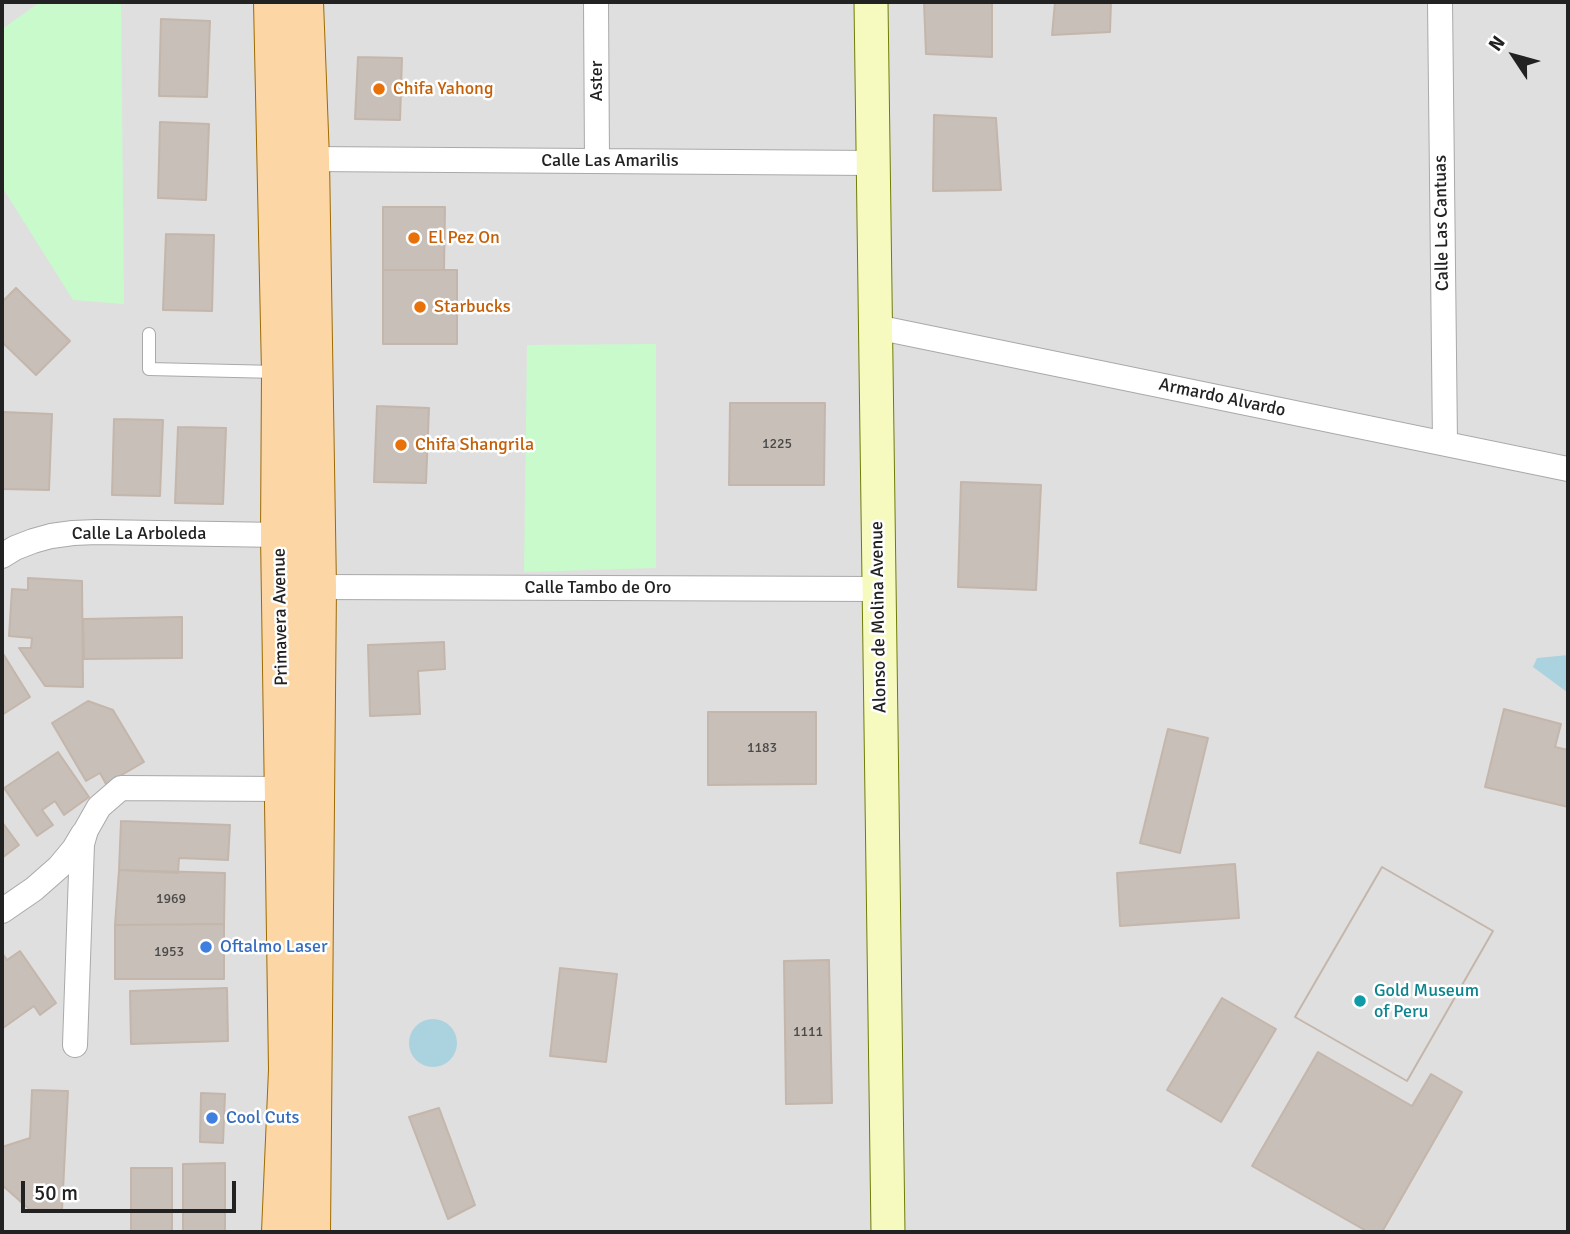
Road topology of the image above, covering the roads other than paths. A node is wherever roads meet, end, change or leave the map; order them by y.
1 (273, 2) edge
2 (304, 2) edge
3 (596, 2) edge
4 (872, 2) edge
5 (1440, 2) edge
6 (328, 159) junction
7 (597, 161) junction
8 (873, 163) junction
9 (876, 327) junction
10 (149, 334) dead end
11 (281, 373) junction
12 (1445, 443) junction
13 (1568, 469) edge
14 (280, 535) junction
15 (2, 556) edge
16 (317, 587) junction
17 (879, 589) junction
18 (282, 789) junction
19 (86, 830) junction
20 (2, 911) edge
21 (75, 1045) dead end
22 (281, 1232) edge
23 (311, 1232) edge
24 (888, 1232) edge

1 - 11 main road, Primavera Avenue
2 - 6 main road, Primavera Avenue
3 - 7 street, Aster
4 - 8 main road, Alonso de Molina Avenue
5 - 12 street, Calle Las Cantuas
6 - 7 street, Calle Las Amarilis
6 - 16 main road, Primavera Avenue
7 - 8 street, Calle Las Amarilis
8 - 9 main road, Alonso de Molina Avenue
9 - 12 street, Armardo Alvardo
9 - 17 main road, Alonso de Molina Avenue
10 - 11 lane
11 - 14 main road, Primavera Avenue
12 - 13 street, Armardo Alvardo
14 - 15 street, Calle La Arboleda
14 - 18 main road, Primavera Avenue
16 - 17 street, Calle Tambo de Oro
16 - 23 main road, Primavera Avenue
17 - 24 main road, Alonso de Molina Avenue
18 - 19 street
18 - 22 main road, Primavera Avenue
19 - 20 street
19 - 21 street

